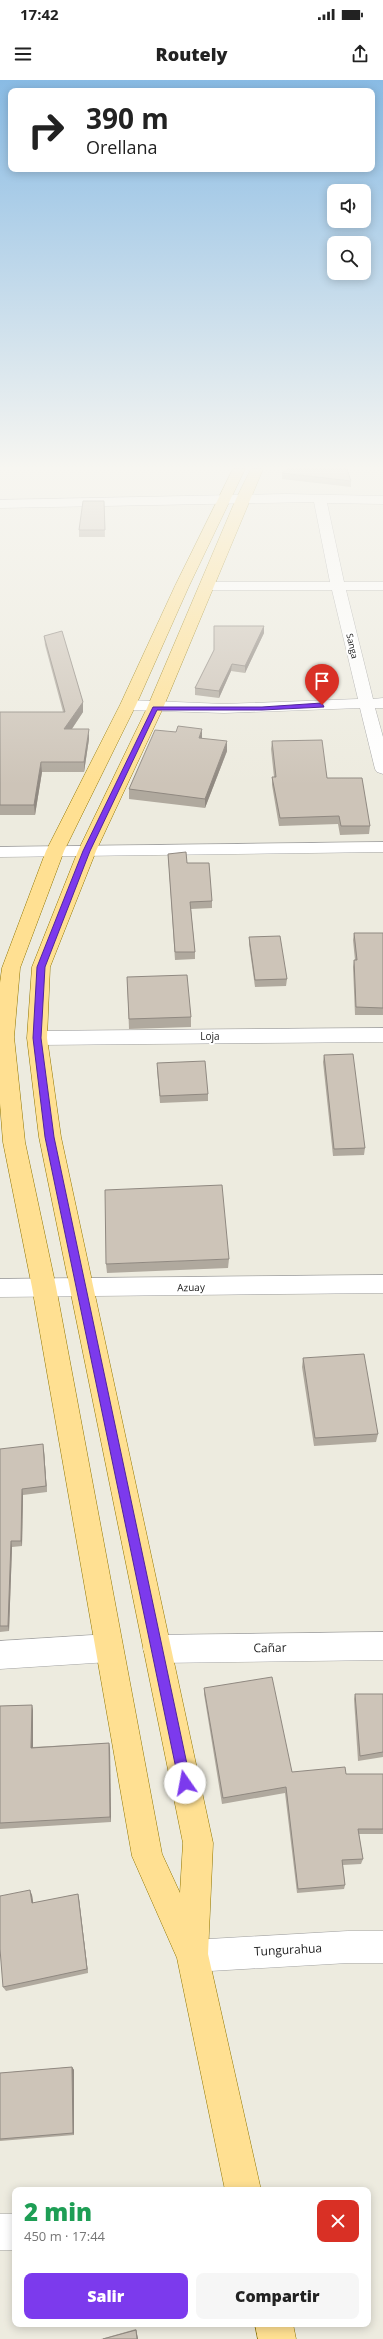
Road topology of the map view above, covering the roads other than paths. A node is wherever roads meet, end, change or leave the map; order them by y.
1 (195, 574) edge
2 (210, 574) edge
3 (335, 574) edge
4 (206, 586) junction
5 (383, 586) edge
6 (338, 587) junction
7 (366, 703) junction
8 (383, 703) edge
9 (128, 705) junction
10 (155, 708) junction
11 (383, 769) edge
12 (383, 847) edge
13 (55, 851) junction
14 (87, 851) junction
15 (0, 852) edge
16 (383, 1035) edge
17 (37, 1038) junction
18 (3, 1049) edge
19 (383, 1284) edge
20 (44, 1287) junction
21 (0, 1288) edge
22 (82, 1288) junction
23 (383, 1646) edge
24 (109, 1648) junction
25 (157, 1649) junction
26 (0, 1655) edge
27 (383, 1947) edge
28 (193, 1956) junction
29 (242, 2187) edge
30 (0, 2232) edge
31 (12, 2232) edge
32 (275, 2327) edge
33 (277, 2339) edge

1 - 9 main road
2 - 4 main road
3 - 6 street, Sanga
4 - 6 street
4 - 10 main road
5 - 6 street
6 - 7 street, Sanga
7 - 8 street
7 - 10 street
7 - 11 street, Sanga
9 - 10 street
9 - 13 main road
10 - 14 main road
12 - 14 street
13 - 14 street
13 - 15 street
13 - 18 main road
14 - 17 main road
16 - 17 street, Loja
17 - 22 main road
18 - 20 main road
19 - 22 street, Azuay
20 - 21 street, Azuay
20 - 22 street, Azuay
20 - 24 main road
22 - 25 main road
23 - 25 street, Cañar
24 - 26 street
24 - 28 main road
25 - 28 main road
27 - 28 street, Tungurahua
28 - 29 main road
30 - 31 street
32 - 33 main road

